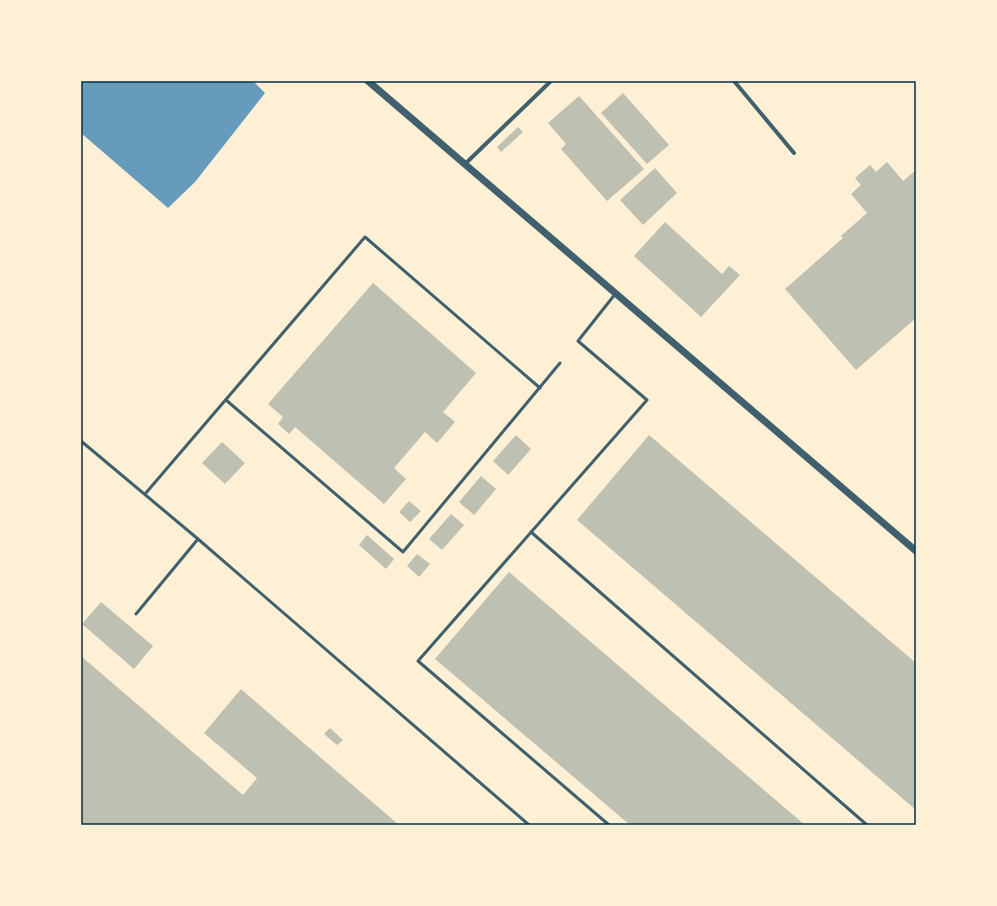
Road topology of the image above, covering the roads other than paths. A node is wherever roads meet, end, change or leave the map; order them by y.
1 (368, 81) edge
2 (551, 81) edge
3 (734, 81) edge
4 (794, 153) dead end
5 (465, 164) junction
6 (616, 293) junction
7 (560, 363) dead end
8 (540, 388) junction
9 (226, 400) junction
10 (81, 441) edge
11 (145, 494) junction
12 (531, 532) junction
13 (198, 539) junction
14 (916, 551) edge
15 (136, 614) dead end
16 (529, 825) edge
17 (609, 825) edge
18 (867, 825) edge

1 - 5 street
2 - 5 street
3 - 4 street
5 - 6 street
6 - 12 lane
6 - 14 street
7 - 8 lane
8 - 9 lane
8 - 9 lane
9 - 11 lane
10 - 11 lane
11 - 13 lane
12 - 17 lane
12 - 18 lane
13 - 15 lane
13 - 16 lane

